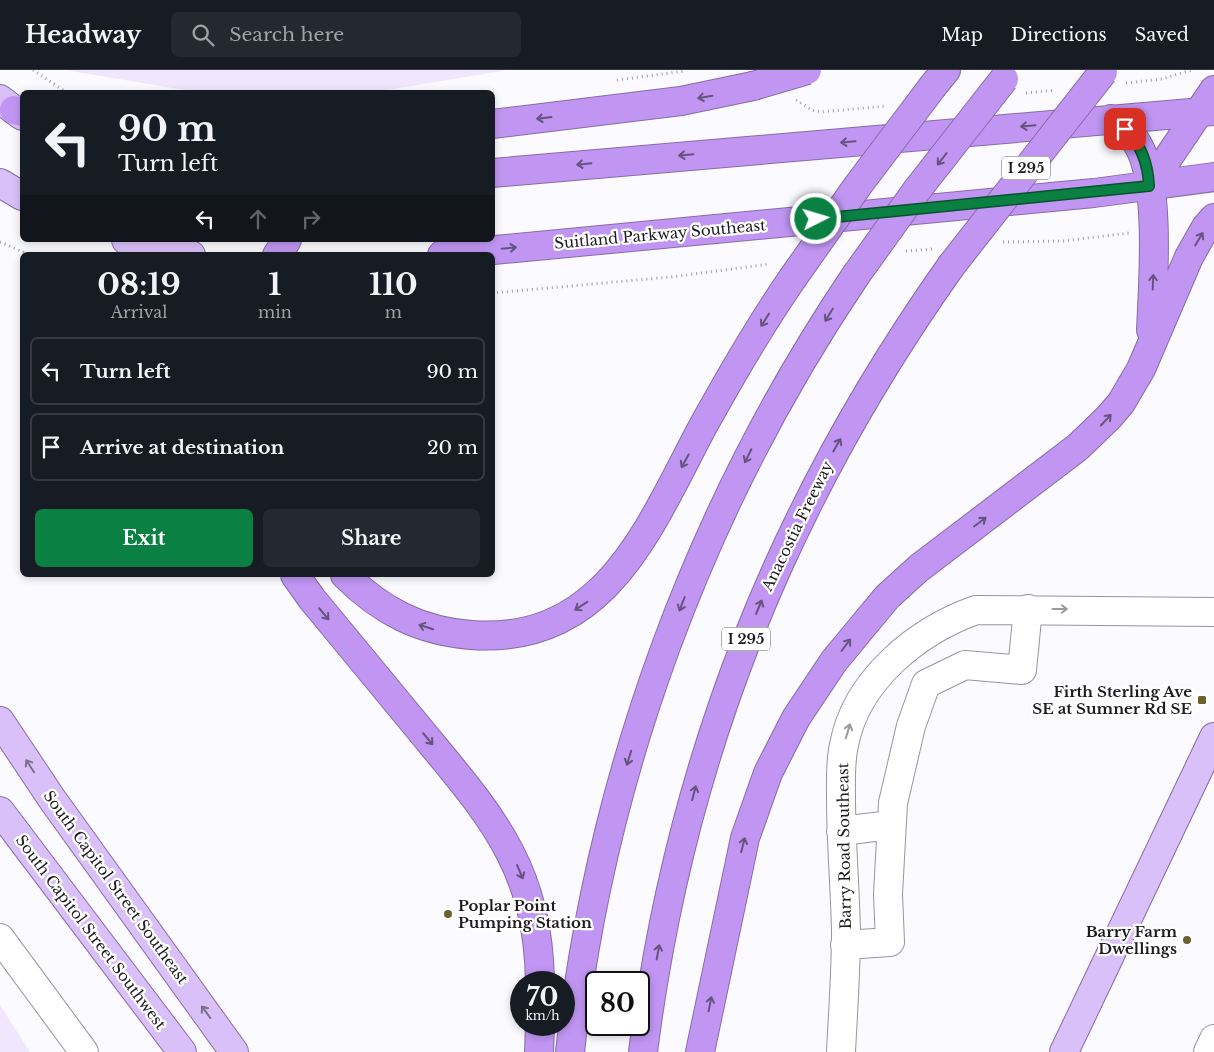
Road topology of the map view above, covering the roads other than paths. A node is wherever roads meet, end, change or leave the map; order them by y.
1 (807, 70) edge
2 (1103, 71) edge
3 (1008, 74) edge
4 (939, 78) edge
5 (1209, 104) edge
6 (1111, 118) junction
7 (495, 124) edge
8 (495, 173) edge
9 (1214, 177) edge
10 (0, 183) edge
11 (1149, 186) junction
12 (20, 195) edge
13 (1214, 218) edge
14 (135, 242) edge
15 (178, 252) edge
16 (472, 252) edge
17 (1151, 348) junction
18 (296, 577) edge
19 (347, 577) edge
20 (1028, 609) junction
21 (1214, 612) edge
22 (0, 721) edge
23 (1214, 737) edge
24 (0, 811) edge
25 (891, 825) junction
26 (841, 831) junction
27 (0, 938) edge
28 (845, 945) junction
29 (540, 971) edge
30 (540, 1036) edge
31 (1214, 1039) edge
32 (84, 1052) edge
33 (182, 1052) edge
34 (234, 1052) edge
35 (540, 1052) edge
36 (570, 1052) edge
37 (643, 1052) edge
38 (700, 1052) edge
39 (842, 1052) edge
40 (1064, 1052) edge
41 (1208, 1052) edge

1 -> 7 highway, bridge
37 -> 2 highway, Anacostia Freeway / I 295, bridge
3 -> 36 highway, bridge
4 -> 19 highway, bridge
5 - 6 highway
5 - 11 highway
6 -> 8 highway
6 - 11 highway
9 - 11 highway, Suitland Parkway Southeast
10 - 12 main road
16 -> 11 highway, Suitland Parkway Southeast
17 -> 11 highway
17 -> 13 highway
14 - 15 main road
38 -> 17 highway
18 -> 29 highway
20 -> 21 street, Barry Road Southeast
20 - 25 street
26 -> 20 street, Barry Road Southeast
34 -> 22 main road, South Capitol Street Southeast
23 - 40 main road
24 - 33 main road, South Capitol Street Southwest
25 - 26 street
25 - 28 street
26 - 28 street, Barry Road Southeast
27 - 32 street
28 - 39 street, Barry Road Southeast
30 - 35 highway
31 - 41 street

